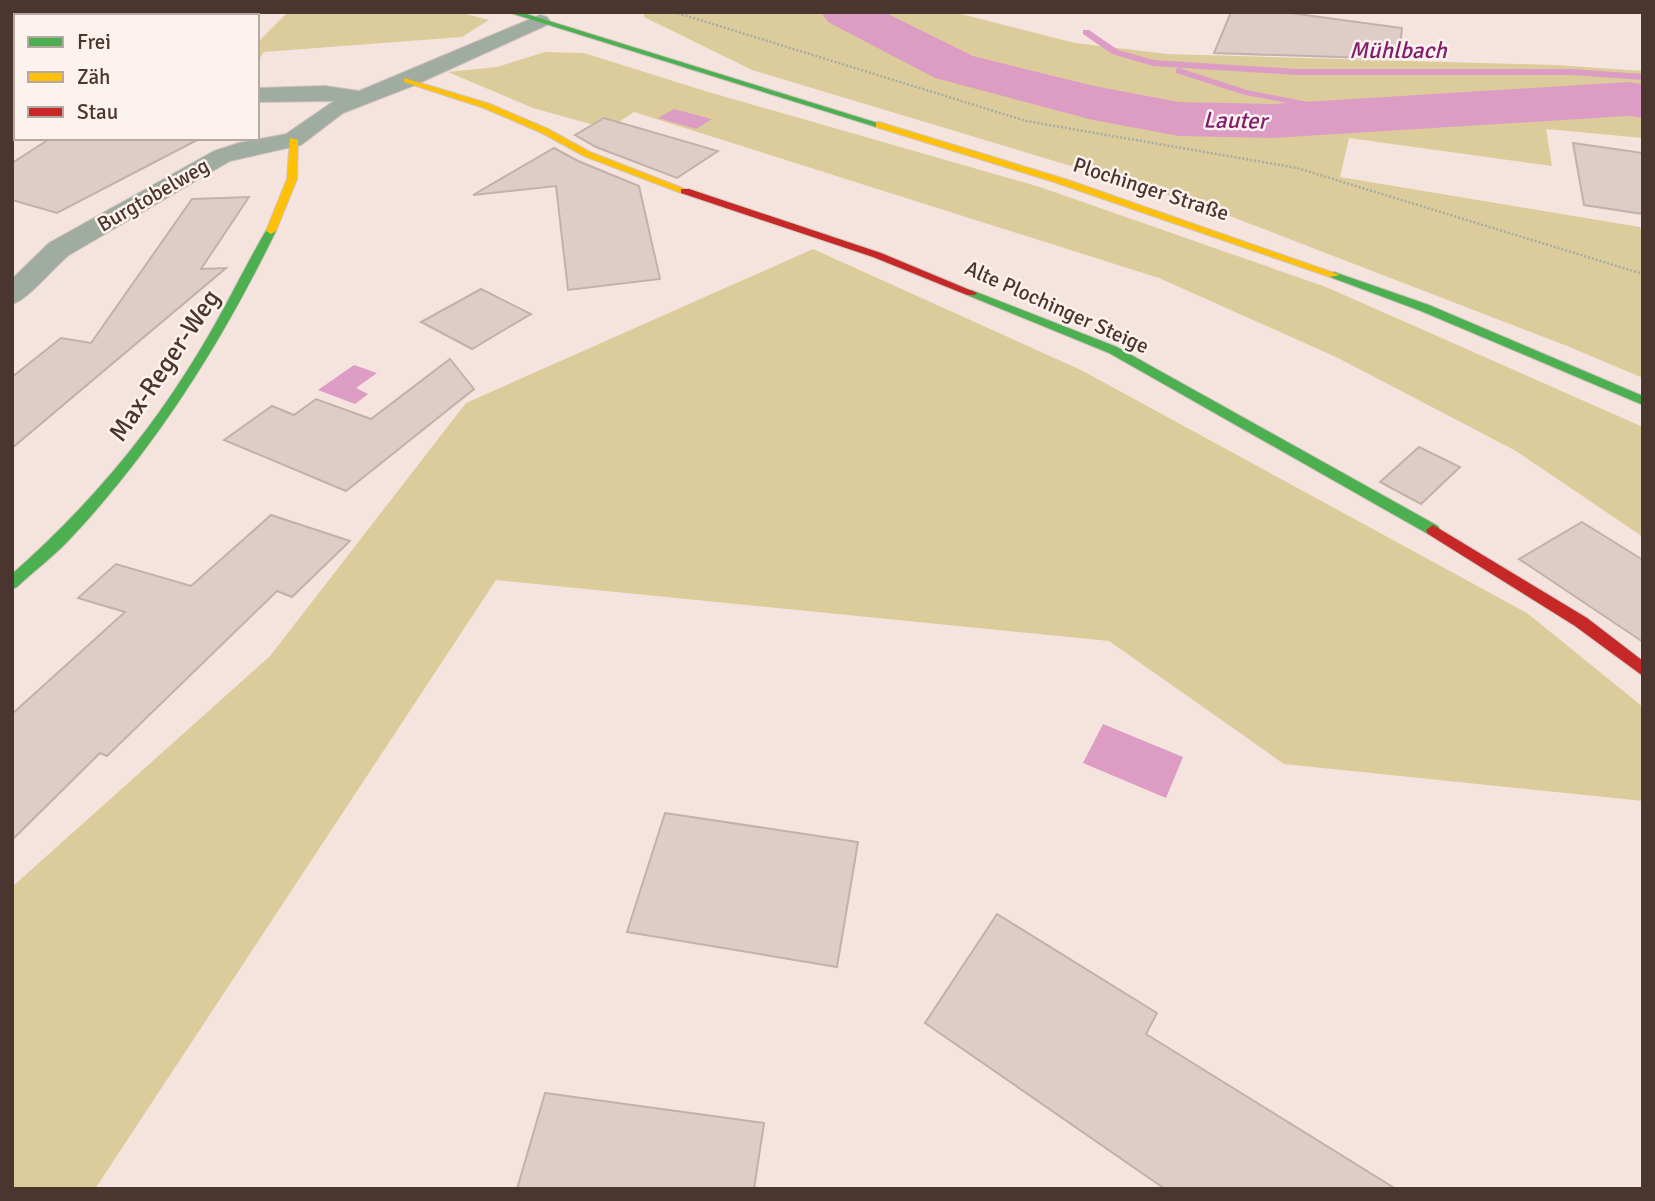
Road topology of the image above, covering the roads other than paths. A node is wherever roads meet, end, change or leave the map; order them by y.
1 (576, 16) dead end
2 (529, 17) edge
3 (621, 26) dead end
4 (634, 48) junction
5 (407, 80) junction
6 (259, 95) edge
7 (364, 98) junction
8 (293, 140) junction
9 (12, 296) edge
10 (1643, 401) edge
11 (12, 583) edge
12 (1643, 670) edge

1 - 2 street
2 - 4 street, Plochinger Straße
2 - 5 street, Burgtobelweg
3 - 4 street
4 - 10 street, Plochinger Straße
5 - 7 street, Burgtobelweg
5 - 12 street, Alte Plochinger Steige
6 - 7 street
7 - 8 street, Burgtobelweg
8 - 9 street, Burgtobelweg
8 - 11 street, Max-Reger-Weg

